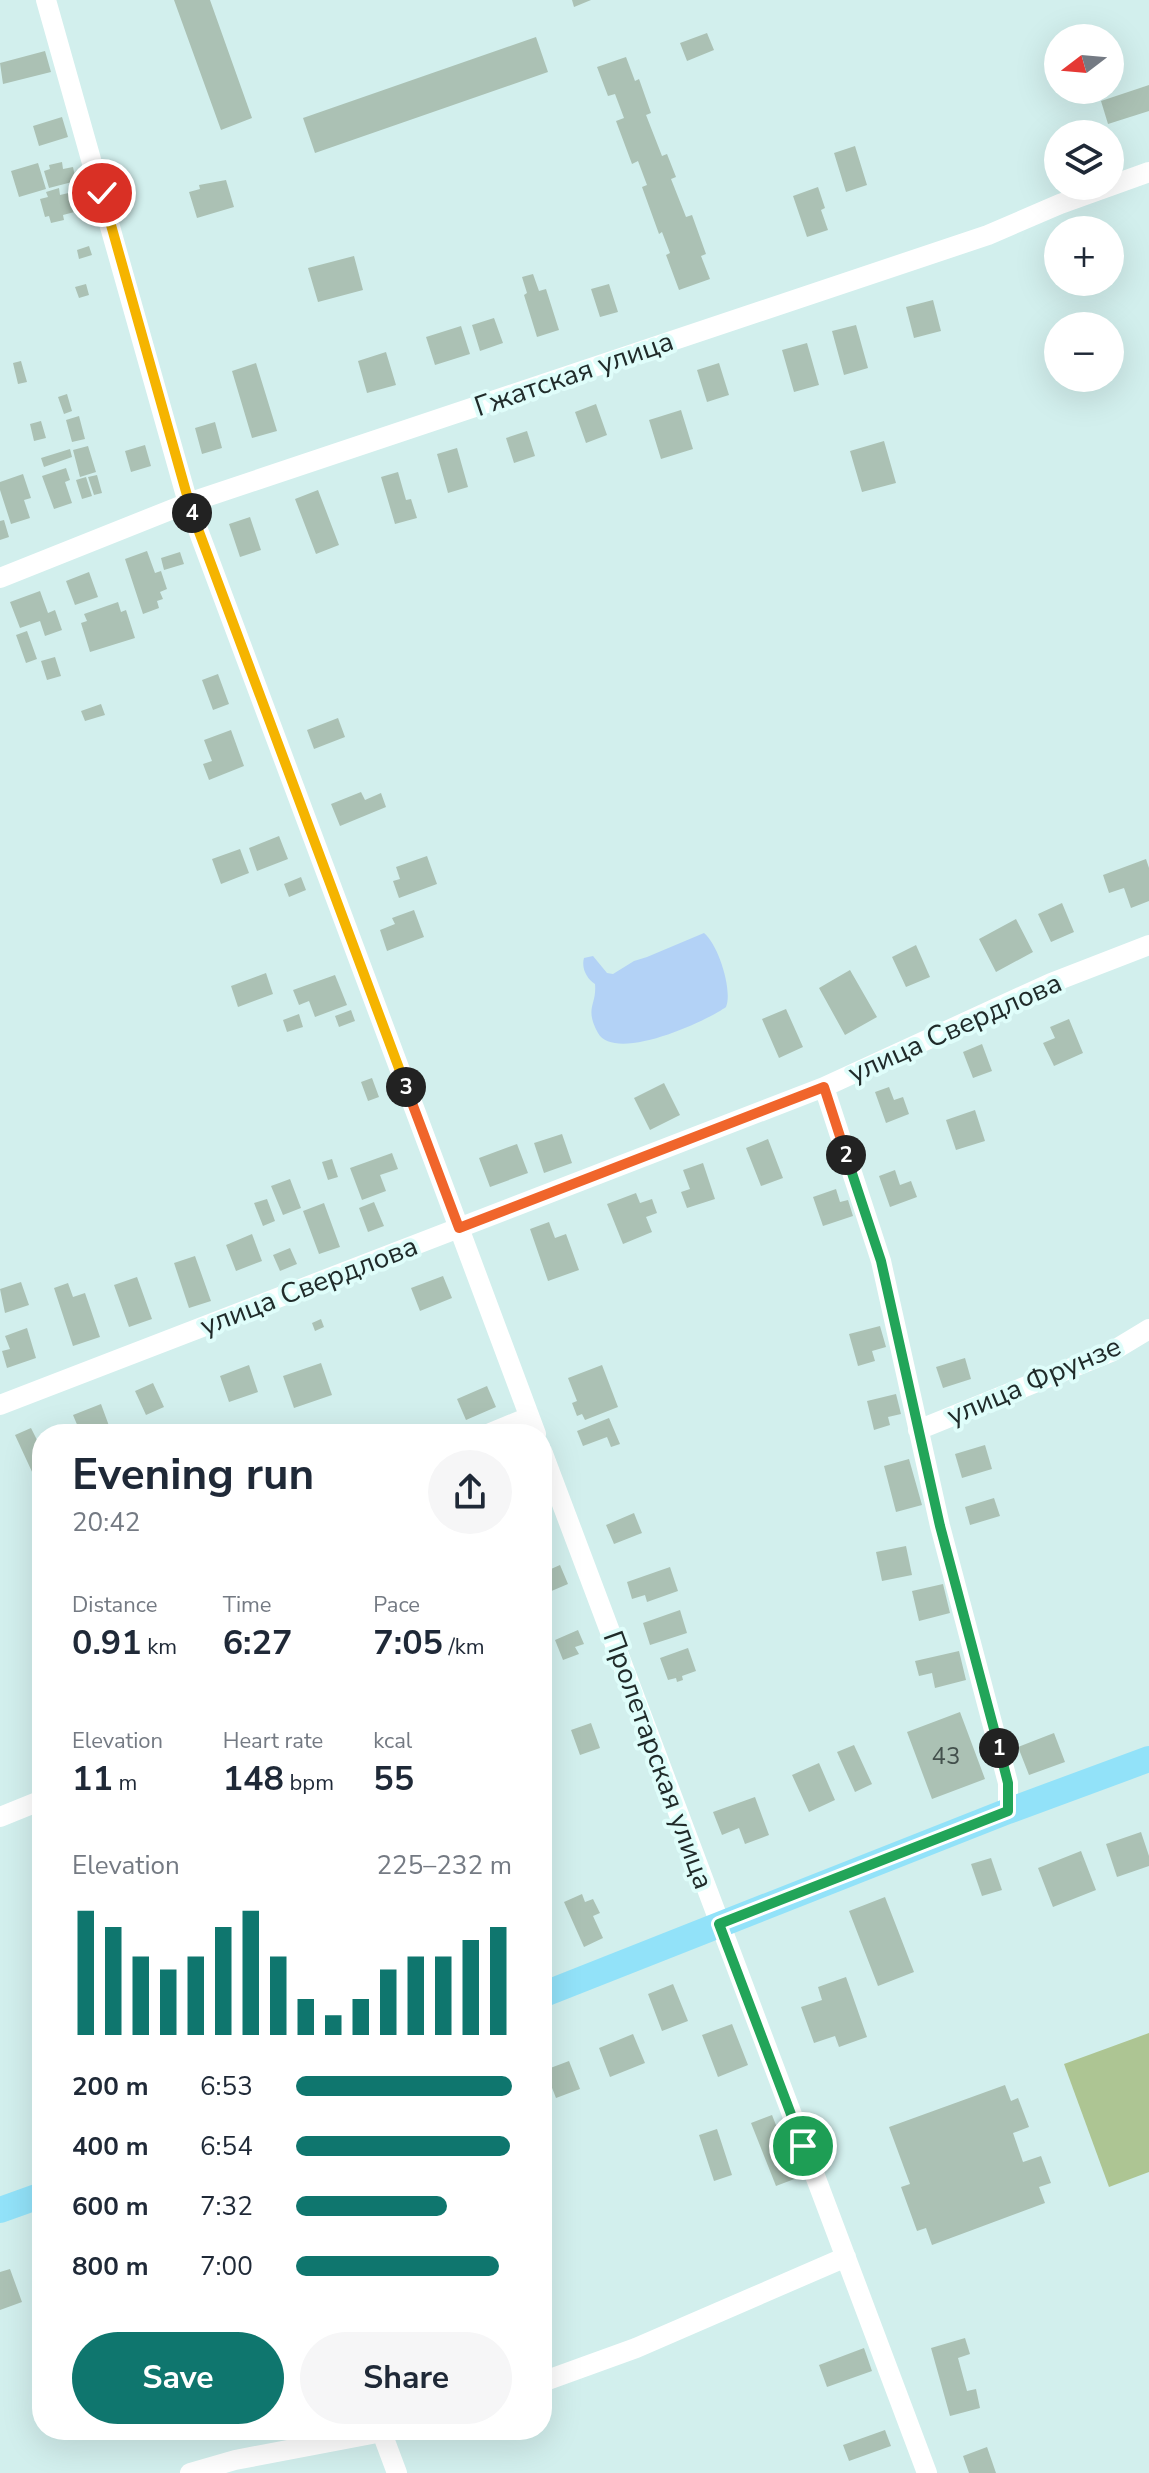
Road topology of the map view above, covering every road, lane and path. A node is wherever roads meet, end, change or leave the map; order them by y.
1 (46, 0) edge
2 (1149, 172) edge
3 (188, 503) junction
4 (0, 578) edge
5 (1149, 945) edge
6 (824, 1087) junction
7 (459, 1228) junction
8 (1149, 1329) edge
9 (0, 1405) edge
10 (531, 1424) edge
11 (918, 1430) junction
12 (552, 1478) edge
13 (1149, 1759) edge
14 (32, 1804) edge
15 (1008, 1811) junction
16 (0, 1817) edge
17 (719, 1924) junction
18 (552, 1991) edge
19 (32, 2199) edge
20 (0, 2210) edge
21 (846, 2257) junction
22 (552, 2378) edge
23 (341, 2440) edge
24 (390, 2440) edge
25 (190, 2473) edge
26 (397, 2473) edge
27 (927, 2473) edge

1 - 3 street
2 - 3 street, Гжатская улица
3 - 4 street, Гжатская улица
3 - 7 street
5 - 6 street, улица Свердлова
6 - 7 street, улица Свердлова
6 - 11 street
7 - 9 street, улица Свердлова
7 - 10 street
8 - 11 street, улица Фрунзе
11 - 15 street
12 - 17 street, Пролетарская улица
13 - 15 main road
14 - 16 street
15 - 17 main road
17 - 18 main road
17 - 21 street, Пролетарская улица
19 - 20 main road
21 - 22 street
21 - 27 street, Пролетарская улица
23 - 25 street
24 - 26 street

